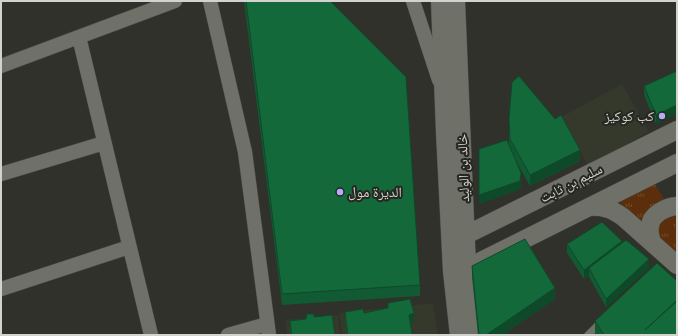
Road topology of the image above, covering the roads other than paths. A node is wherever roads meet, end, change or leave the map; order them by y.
1 (175, 1) edge
2 (210, 1) edge
3 (413, 1) edge
4 (440, 1) edge
5 (456, 1) edge
6 (78, 37) junction
7 (1, 66) edge
8 (443, 92) junction
9 (677, 130) edge
10 (104, 143) junction
11 (677, 163) edge
12 (1, 174) edge
13 (677, 206) edge
14 (589, 207) junction
15 (466, 235) junction
16 (652, 242) junction
17 (129, 247) junction
18 (670, 262) edge
19 (467, 268) junction
20 (1, 289) edge
21 (609, 314) edge
22 (268, 329) edge
23 (151, 335) edge
24 (228, 335) edge
25 (459, 335) edge
26 (475, 335) edge
27 (588, 335) edge

1 - 6 street
2 - 22 street
3 - 8 street
4 - 8 street, خالد بن الوليد
5 - 15 street, خالد بن الوليد
6 - 7 street
6 - 10 street
8 - 25 street, خالد بن الوليد
9 - 15 street, سليم بن ثابت
10 - 12 street
10 - 17 street
11 - 14 street, سليم بن ثابت
13 - 16 street
14 - 16 street
14 - 19 street, سليم بن ثابت
15 - 19 street, خالد بن الوليد
16 - 18 street
17 - 20 street
17 - 23 street
19 - 26 street, خالد بن الوليد
21 - 27 lane
22 - 24 street

